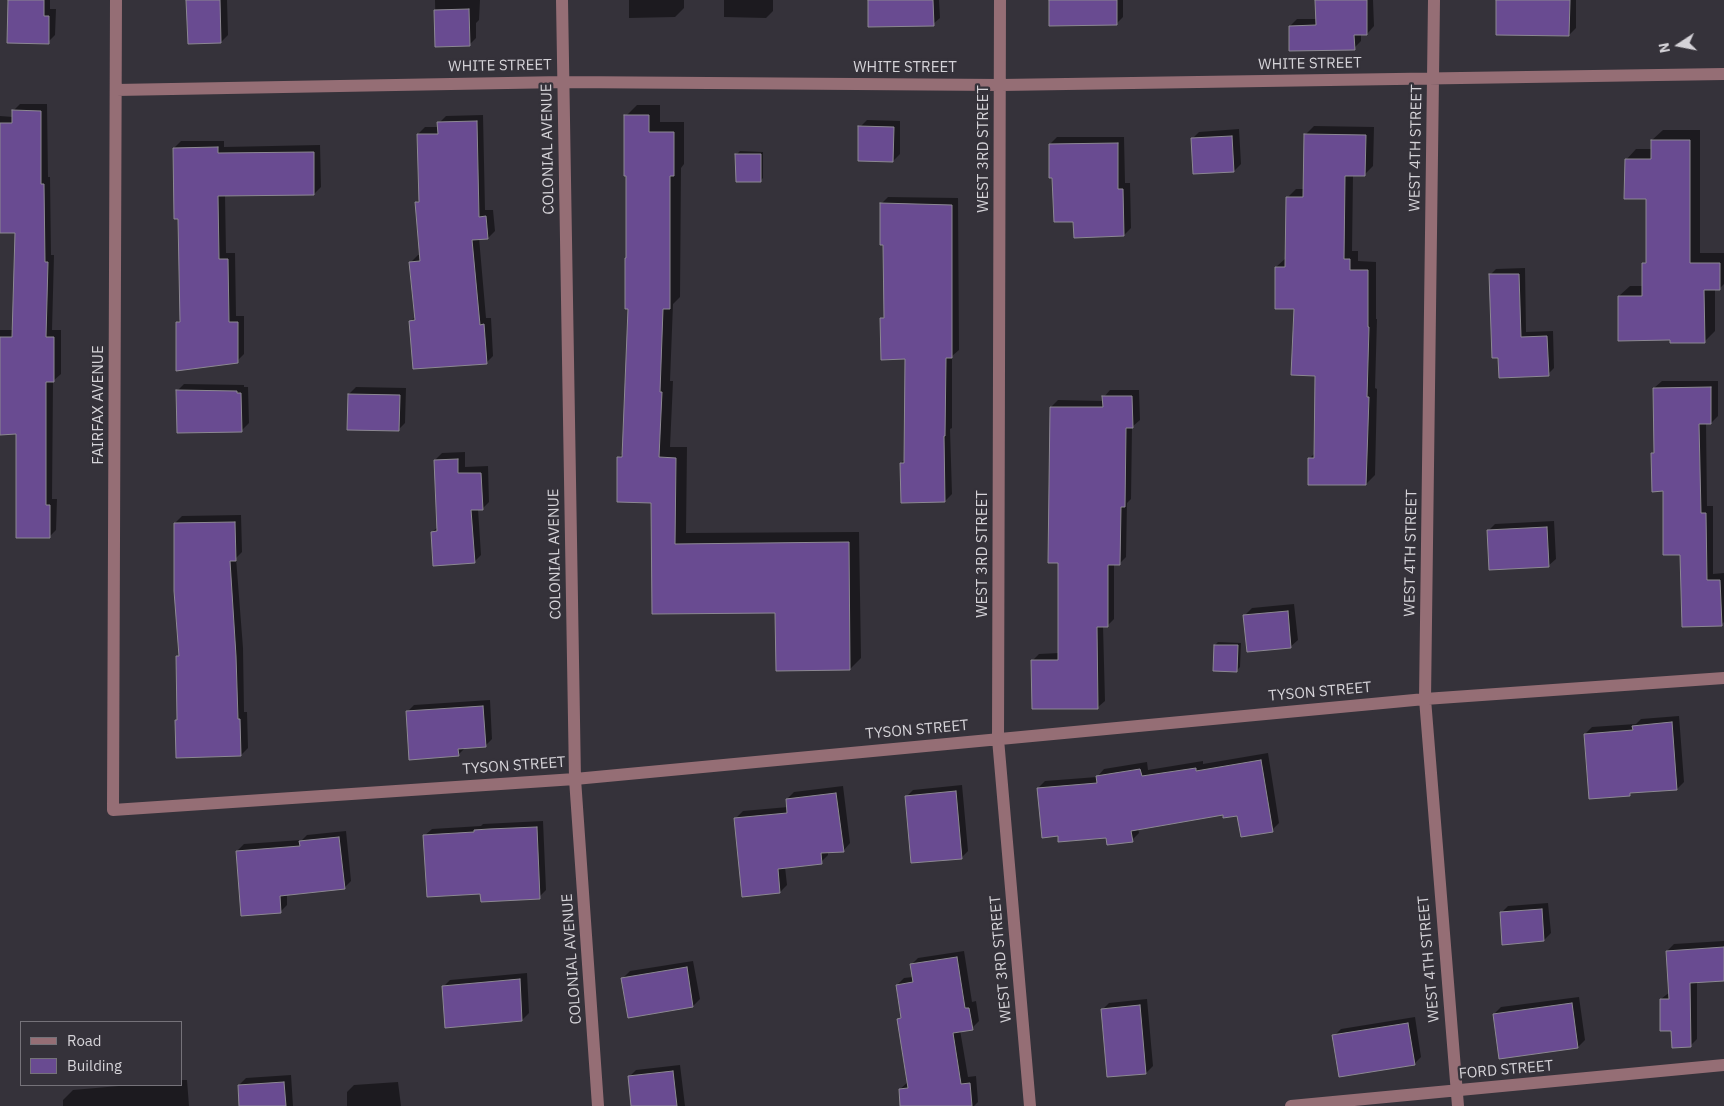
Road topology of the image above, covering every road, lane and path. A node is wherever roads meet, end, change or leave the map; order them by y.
1 (116, 0) edge
2 (562, 0) edge
3 (1000, 0) edge
4 (1434, 0) edge
5 (1724, 74) edge
6 (1433, 78) junction
7 (563, 82) junction
8 (1001, 85) junction
9 (116, 90) junction
10 (1724, 678) edge
11 (1425, 699) junction
12 (998, 739) junction
13 (575, 779) junction
14 (113, 810) joint
15 (1724, 1065) edge
16 (1456, 1091) junction
17 (598, 1106) edge
18 (1030, 1106) edge
19 (1291, 1106) edge
20 (1458, 1106) edge

1 - 9 street, FAIRFAX AVENUE
2 - 7 street, COLONIAL AVENUE
3 - 8 street, WEST 3RD STREET
4 - 6 street, WEST 4TH STREET
5 - 6 street, WHITE STREET
6 - 8 street, WHITE STREET
6 - 11 street, WEST 4TH STREET
7 - 8 street, WHITE STREET
7 - 9 street, WHITE STREET
7 - 13 street, COLONIAL AVENUE
8 - 12 street, WEST 3RD STREET
9 - 14 street, FAIRFAX AVENUE
10 - 11 street, TYSON STREET
11 - 12 street, TYSON STREET
11 - 16 street, WEST 4TH STREET
12 - 13 street, TYSON STREET
12 - 18 street, WEST 3RD STREET
13 - 14 street, TYSON STREET
13 - 17 street, COLONIAL AVENUE
15 - 16 street, FORD STREET
16 - 19 street, FORD STREET
16 - 20 street, WEST 4TH STREET

